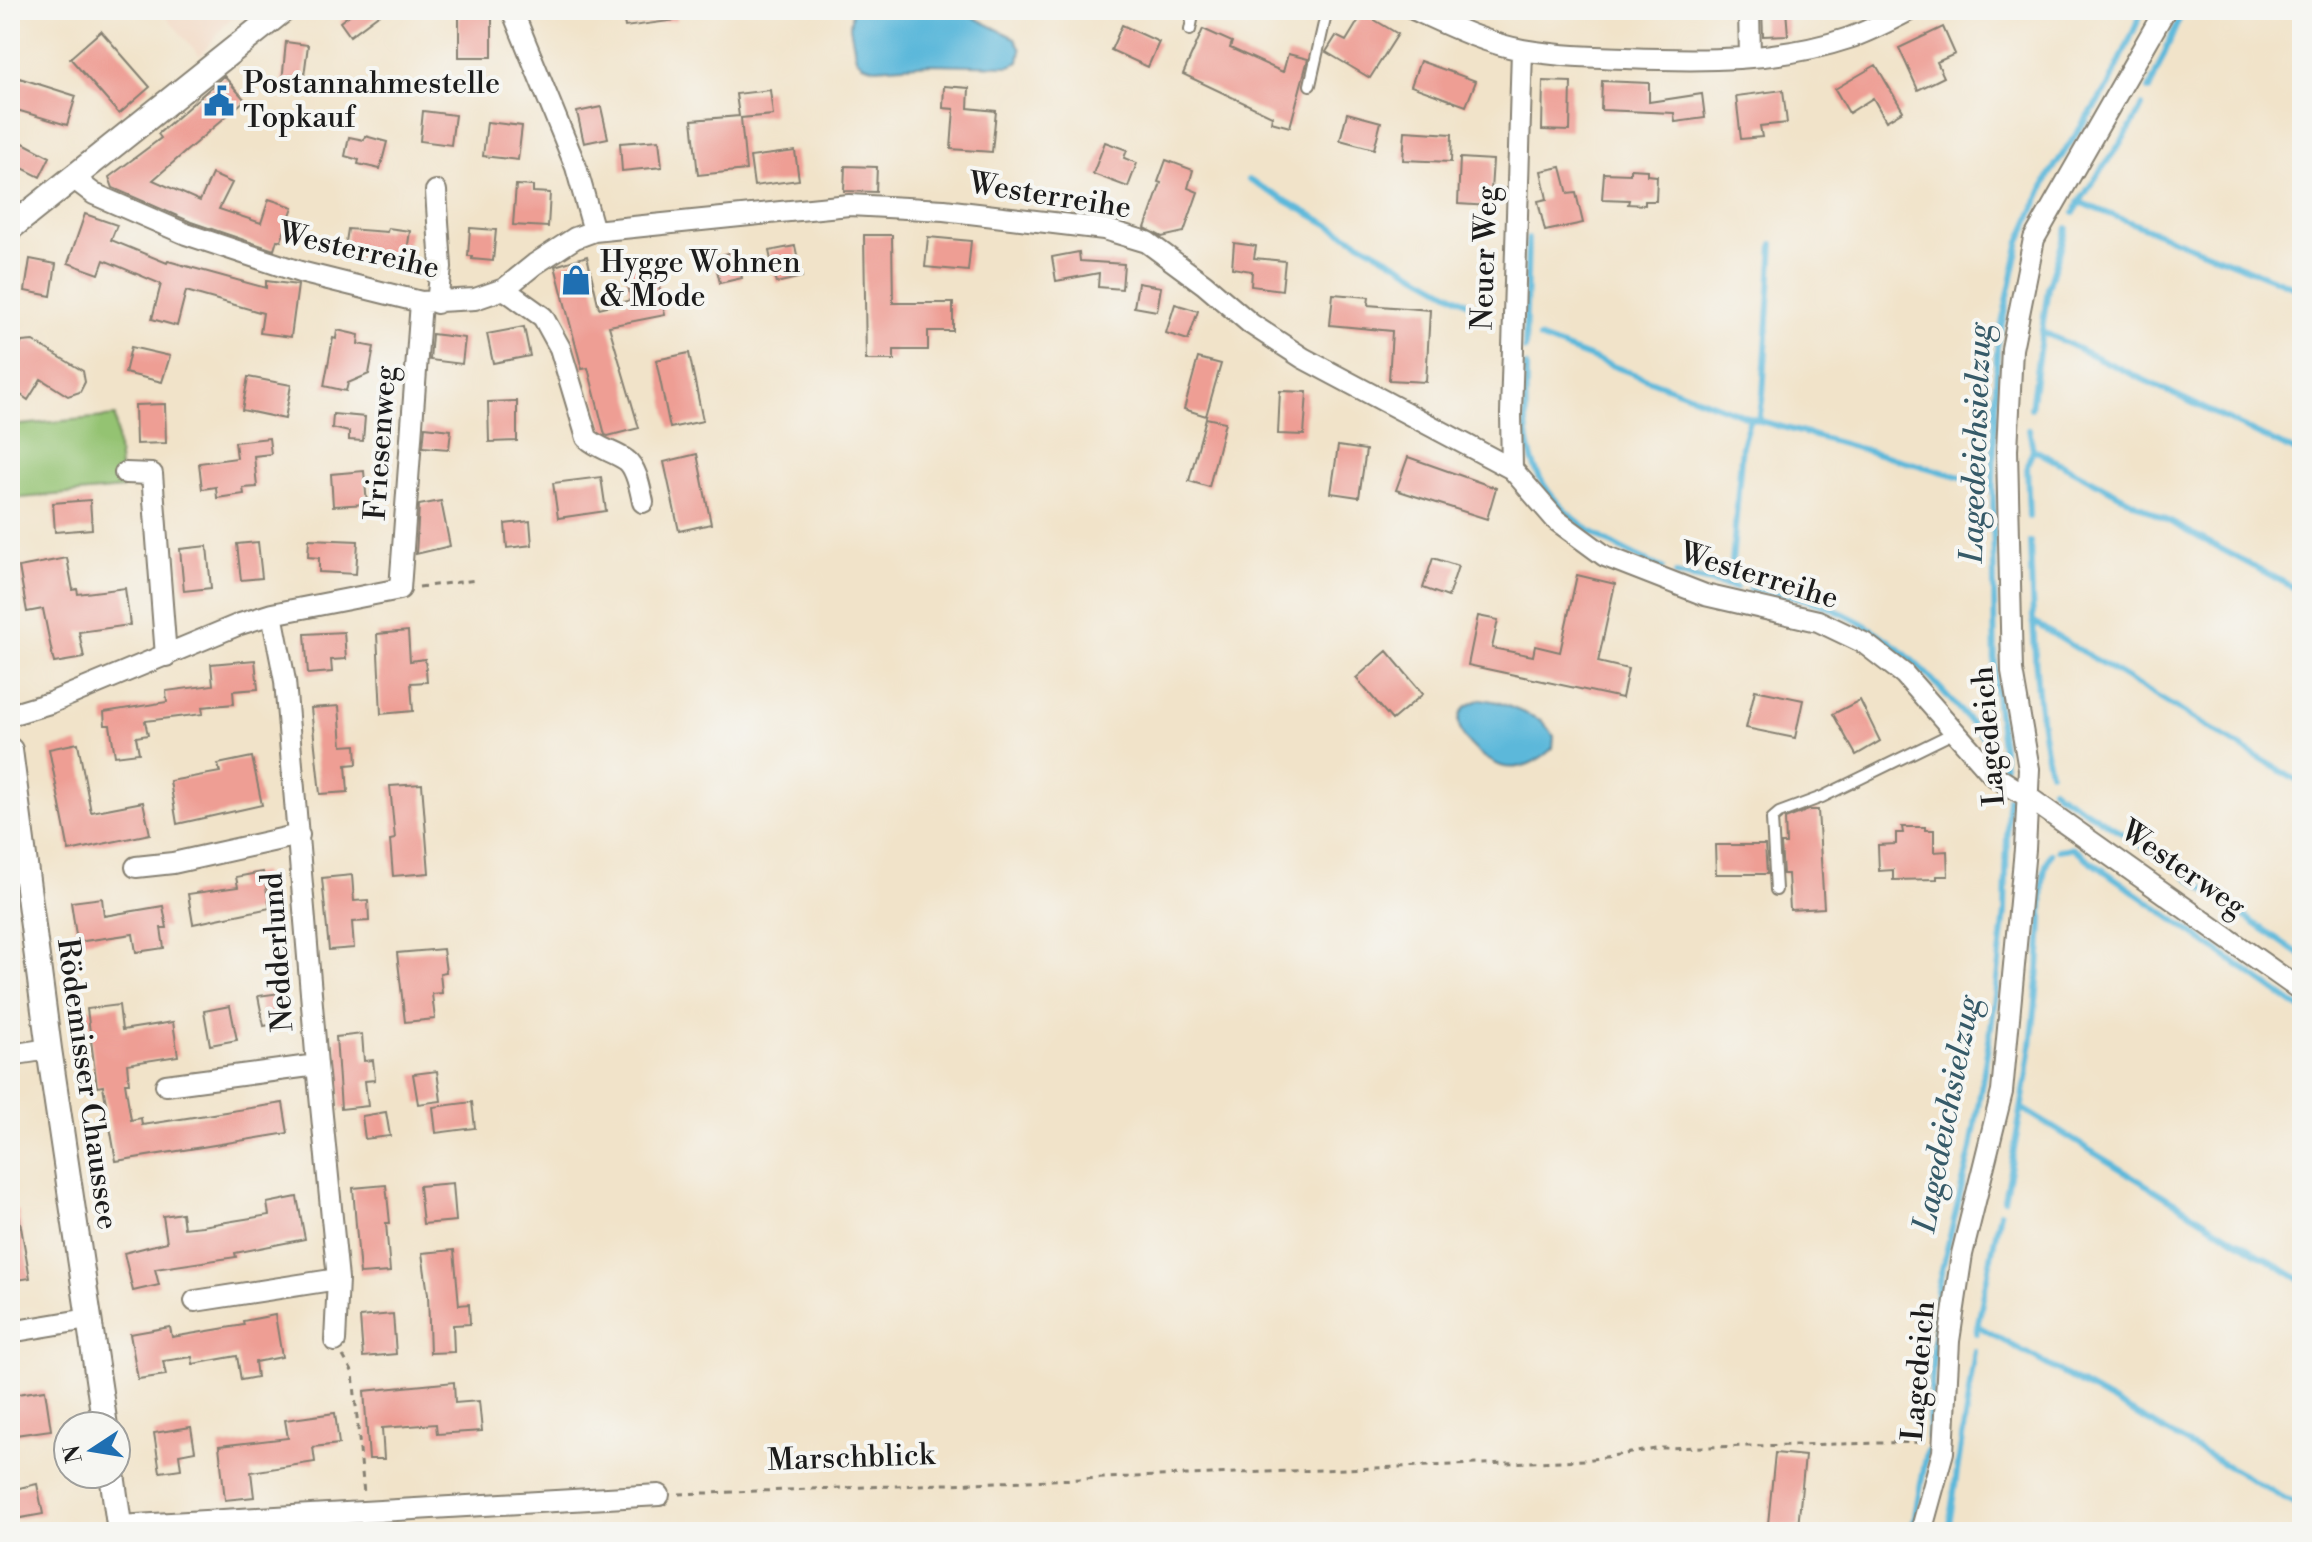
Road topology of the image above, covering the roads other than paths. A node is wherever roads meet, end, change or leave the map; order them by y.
1 (283, 10) edge
2 (512, 10) edge
3 (1194, 10) edge
4 (1327, 10) edge
5 (1415, 10) edge
6 (1749, 10) edge
7 (1910, 10) edge
8 (2165, 10) edge
9 (1190, 30) dead end
10 (1522, 50) junction
11 (1750, 57) junction
12 (1310, 85) dead end
13 (73, 178) junction
14 (436, 191) dead end
15 (10, 228) edge
16 (594, 231) junction
17 (504, 289) junction
18 (429, 302) junction
19 (1512, 469) junction
20 (125, 473) dead end
21 (643, 502) dead end
22 (272, 614) junction
23 (166, 656) junction
24 (10, 715) edge
25 (1955, 732) junction
26 (10, 750) edge
27 (2028, 797) junction
28 (299, 835) junction
29 (136, 867) dead end
30 (1776, 890) dead end
31 (2302, 991) edge
32 (49, 1049) junction
33 (10, 1055) edge
34 (317, 1065) junction
35 (166, 1085) dead end
36 (338, 1279) junction
37 (195, 1301) dead end
38 (88, 1319) junction
39 (10, 1332) edge
40 (335, 1341) road end
41 (102, 1410) edge
42 (114, 1490) edge
43 (659, 1495) road end
44 (120, 1529) edge
45 (1921, 1532) edge

1 - 13 street
2 - 16 street
3 - 9 lane
4 - 12 lane
5 - 10 street
6 - 11 street
7 - 11 street
8 - 27 street, Lagedeich
10 - 11 street
10 - 19 street, Neuer Weg
13 - 15 street
13 - 18 street, Westerreihe
14 - 18 street, Friesenweg
16 - 17 street, Westerreihe
16 - 19 street, Westerreihe
17 - 18 street, Westerreihe
17 - 21 street
18 - 22 street, Friesenweg
19 - 25 street, Westerreihe
20 - 23 street
22 - 23 street
22 - 28 street, Nedderlund
23 - 24 street
25 - 27 street, Westerreihe
25 - 30 lane
26 - 32 street, Rödemisser Chaussee
27 - 31 street, Westerweg
27 - 45 street, Lagedeich
28 - 29 street, Nedderlund
28 - 34 street, Nedderlund
32 - 33 street
32 - 38 street, Rödemisser Chaussee
34 - 35 street, Nedderlund
34 - 36 street, Nedderlund
36 - 37 street
36 - 40 street, Nedderlund
38 - 39 street
38 - 41 street, Rödemisser Chaussee
42 - 44 street
43 - 44 street

